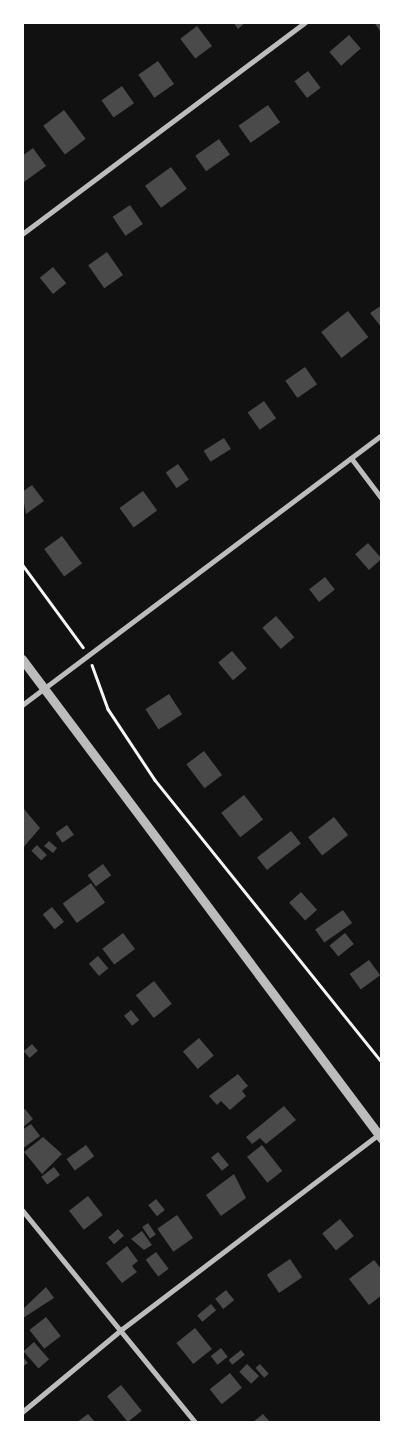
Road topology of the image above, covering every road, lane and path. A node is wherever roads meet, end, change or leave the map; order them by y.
1 (305, 22) edge
2 (22, 234) edge
3 (382, 435) edge
4 (351, 458) junction
5 (382, 499) edge
6 (22, 564) edge
7 (88, 654) junction
8 (22, 659) edge
9 (44, 687) junction
10 (22, 705) edge
11 (382, 1062) edge
12 (381, 1135) edge
13 (22, 1210) edge
14 (122, 1329) junction
15 (22, 1412) edge
16 (195, 1422) edge

1 - 2 street
3 - 4 street
4 - 5 street
4 - 7 street
6 - 7 path
7 - 9 street
7 - 11 path
8 - 9 street
9 - 10 street
9 - 12 street
12 - 14 street
13 - 14 street
14 - 15 street
14 - 16 street

